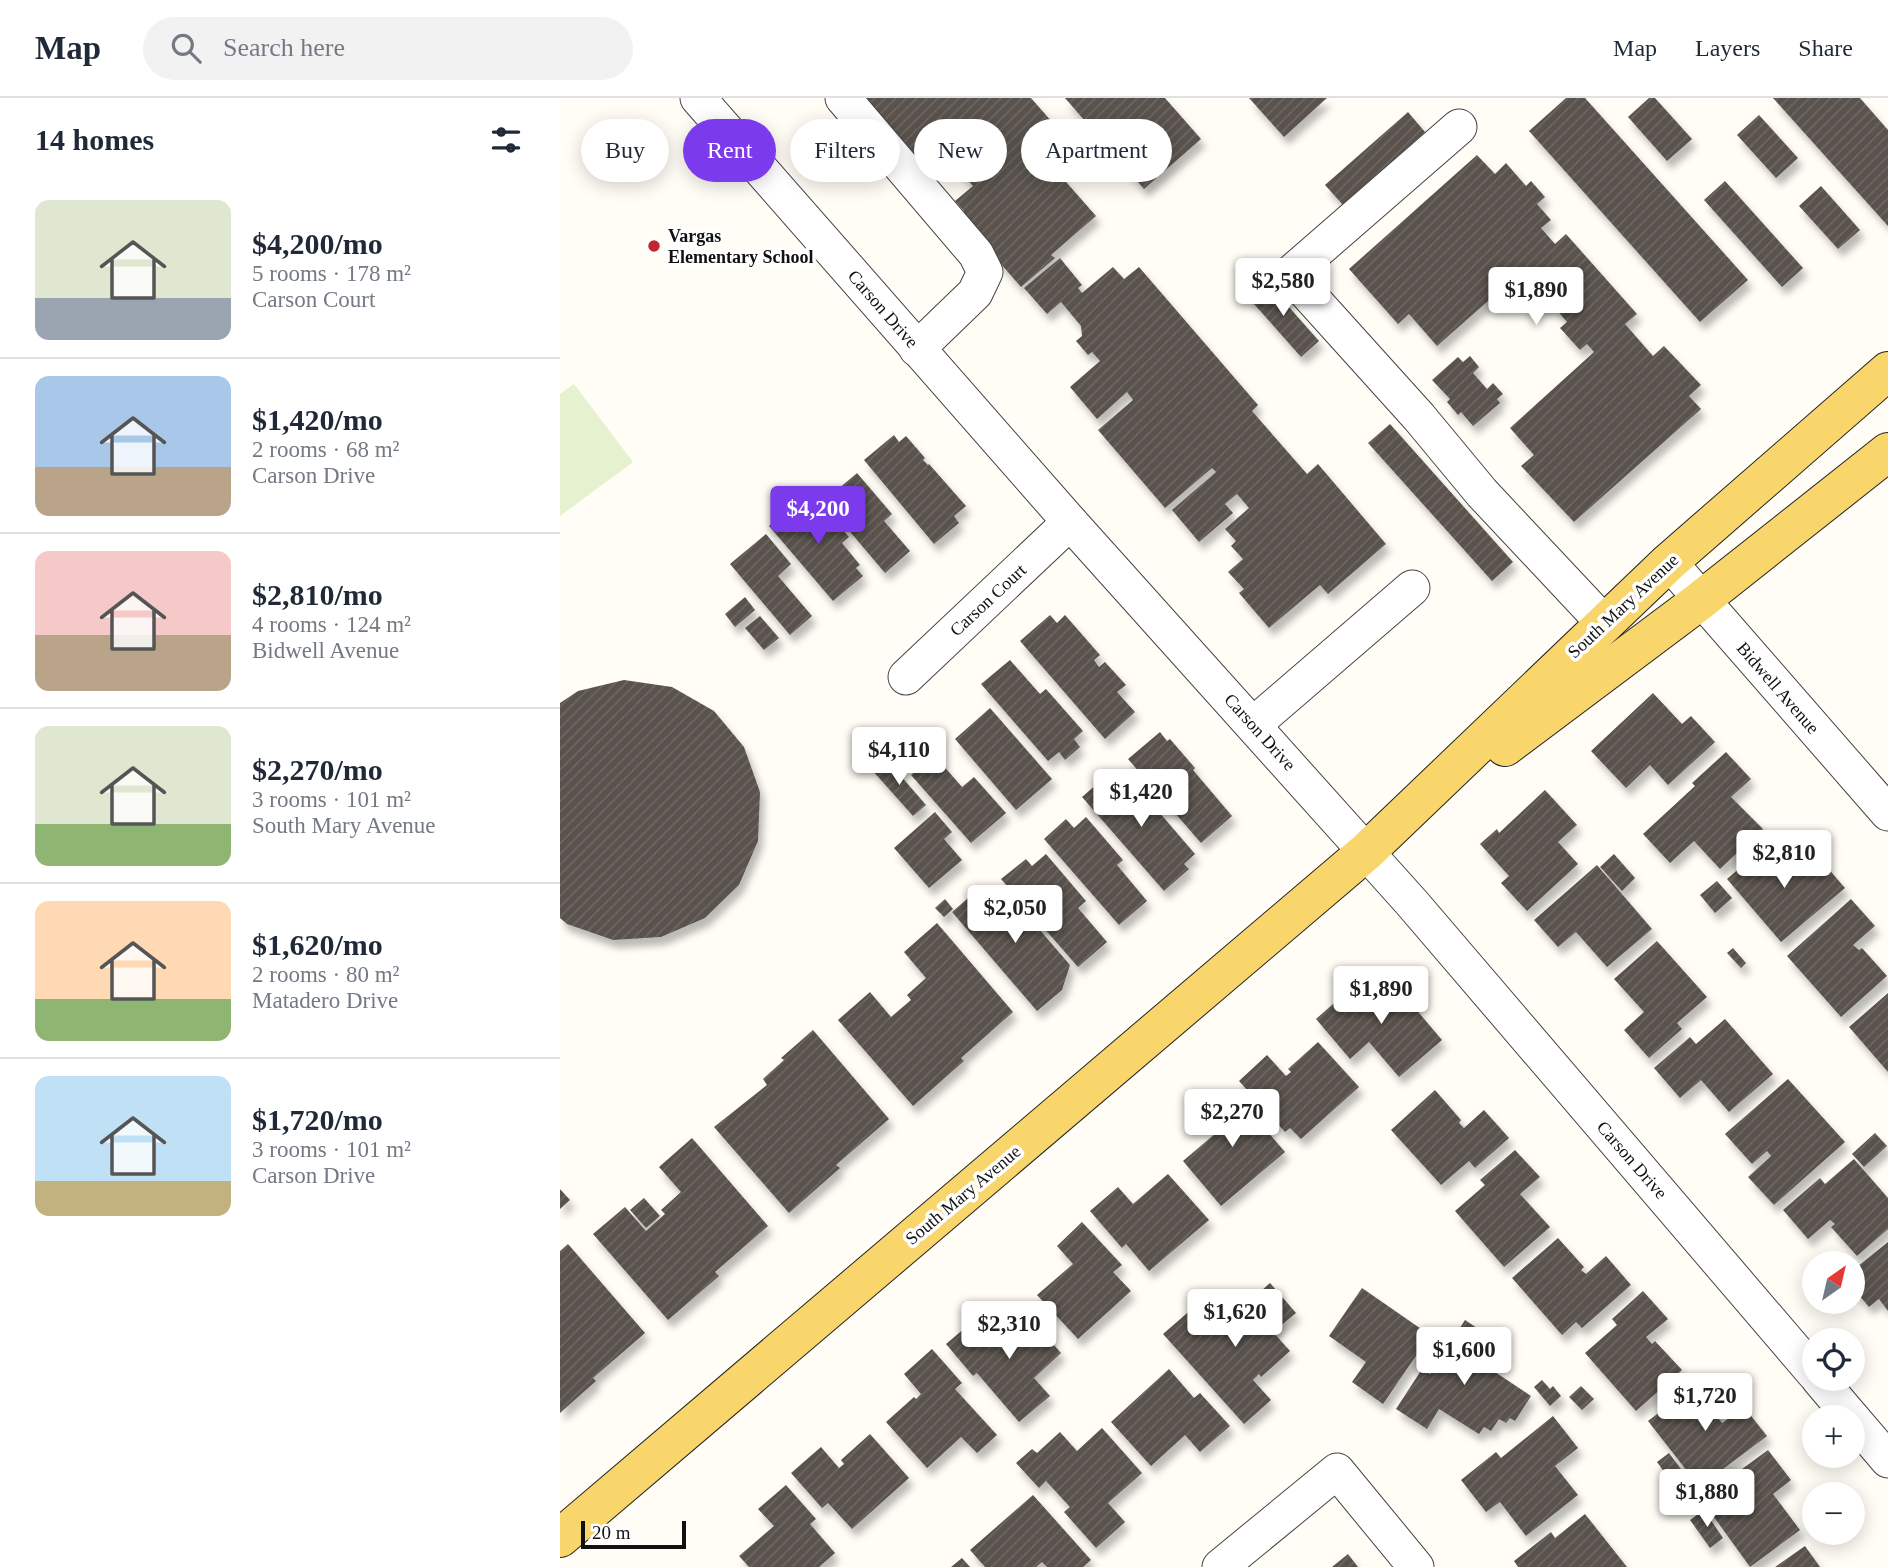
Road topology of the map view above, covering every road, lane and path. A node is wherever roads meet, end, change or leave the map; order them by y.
1 (698, 98) edge
2 (843, 98) edge
3 (1459, 127) dead end
4 (917, 349) junction
5 (1888, 371) edge
6 (1888, 452) edge
7 (1070, 522) junction
8 (1669, 562) junction
9 (1412, 588) dead end
10 (1701, 600) junction
11 (1604, 624) junction
12 (906, 677) dead end
13 (1253, 725) junction
14 (1888, 813) edge
15 (1366, 852) junction
16 (1802, 1359) edge
17 (1829, 1391) edge
18 (1842, 1405) edge
19 (1865, 1432) edge
20 (1888, 1460) edge
21 (560, 1538) edge
22 (1220, 1567) edge
23 (1416, 1567) edge

1 - 4 street, Carson Drive
2 - 4 street
3 - 11 street
4 - 7 street, Carson Drive
5 - 8 main road, South Mary Avenue
6 - 10 main road, South Mary Avenue
7 - 12 street, Carson Court
7 - 13 street, Carson Drive
8 - 10 street, Bidwell Avenue
8 - 11 main road, South Mary Avenue
9 - 13 street
10 - 14 street, Bidwell Avenue
10 - 15 main road, South Mary Avenue
11 - 15 main road, South Mary Avenue
13 - 15 street, Carson Drive
15 - 16 street, Carson Drive
15 - 21 main road, South Mary Avenue
17 - 18 street
19 - 20 street
22 - 23 street

